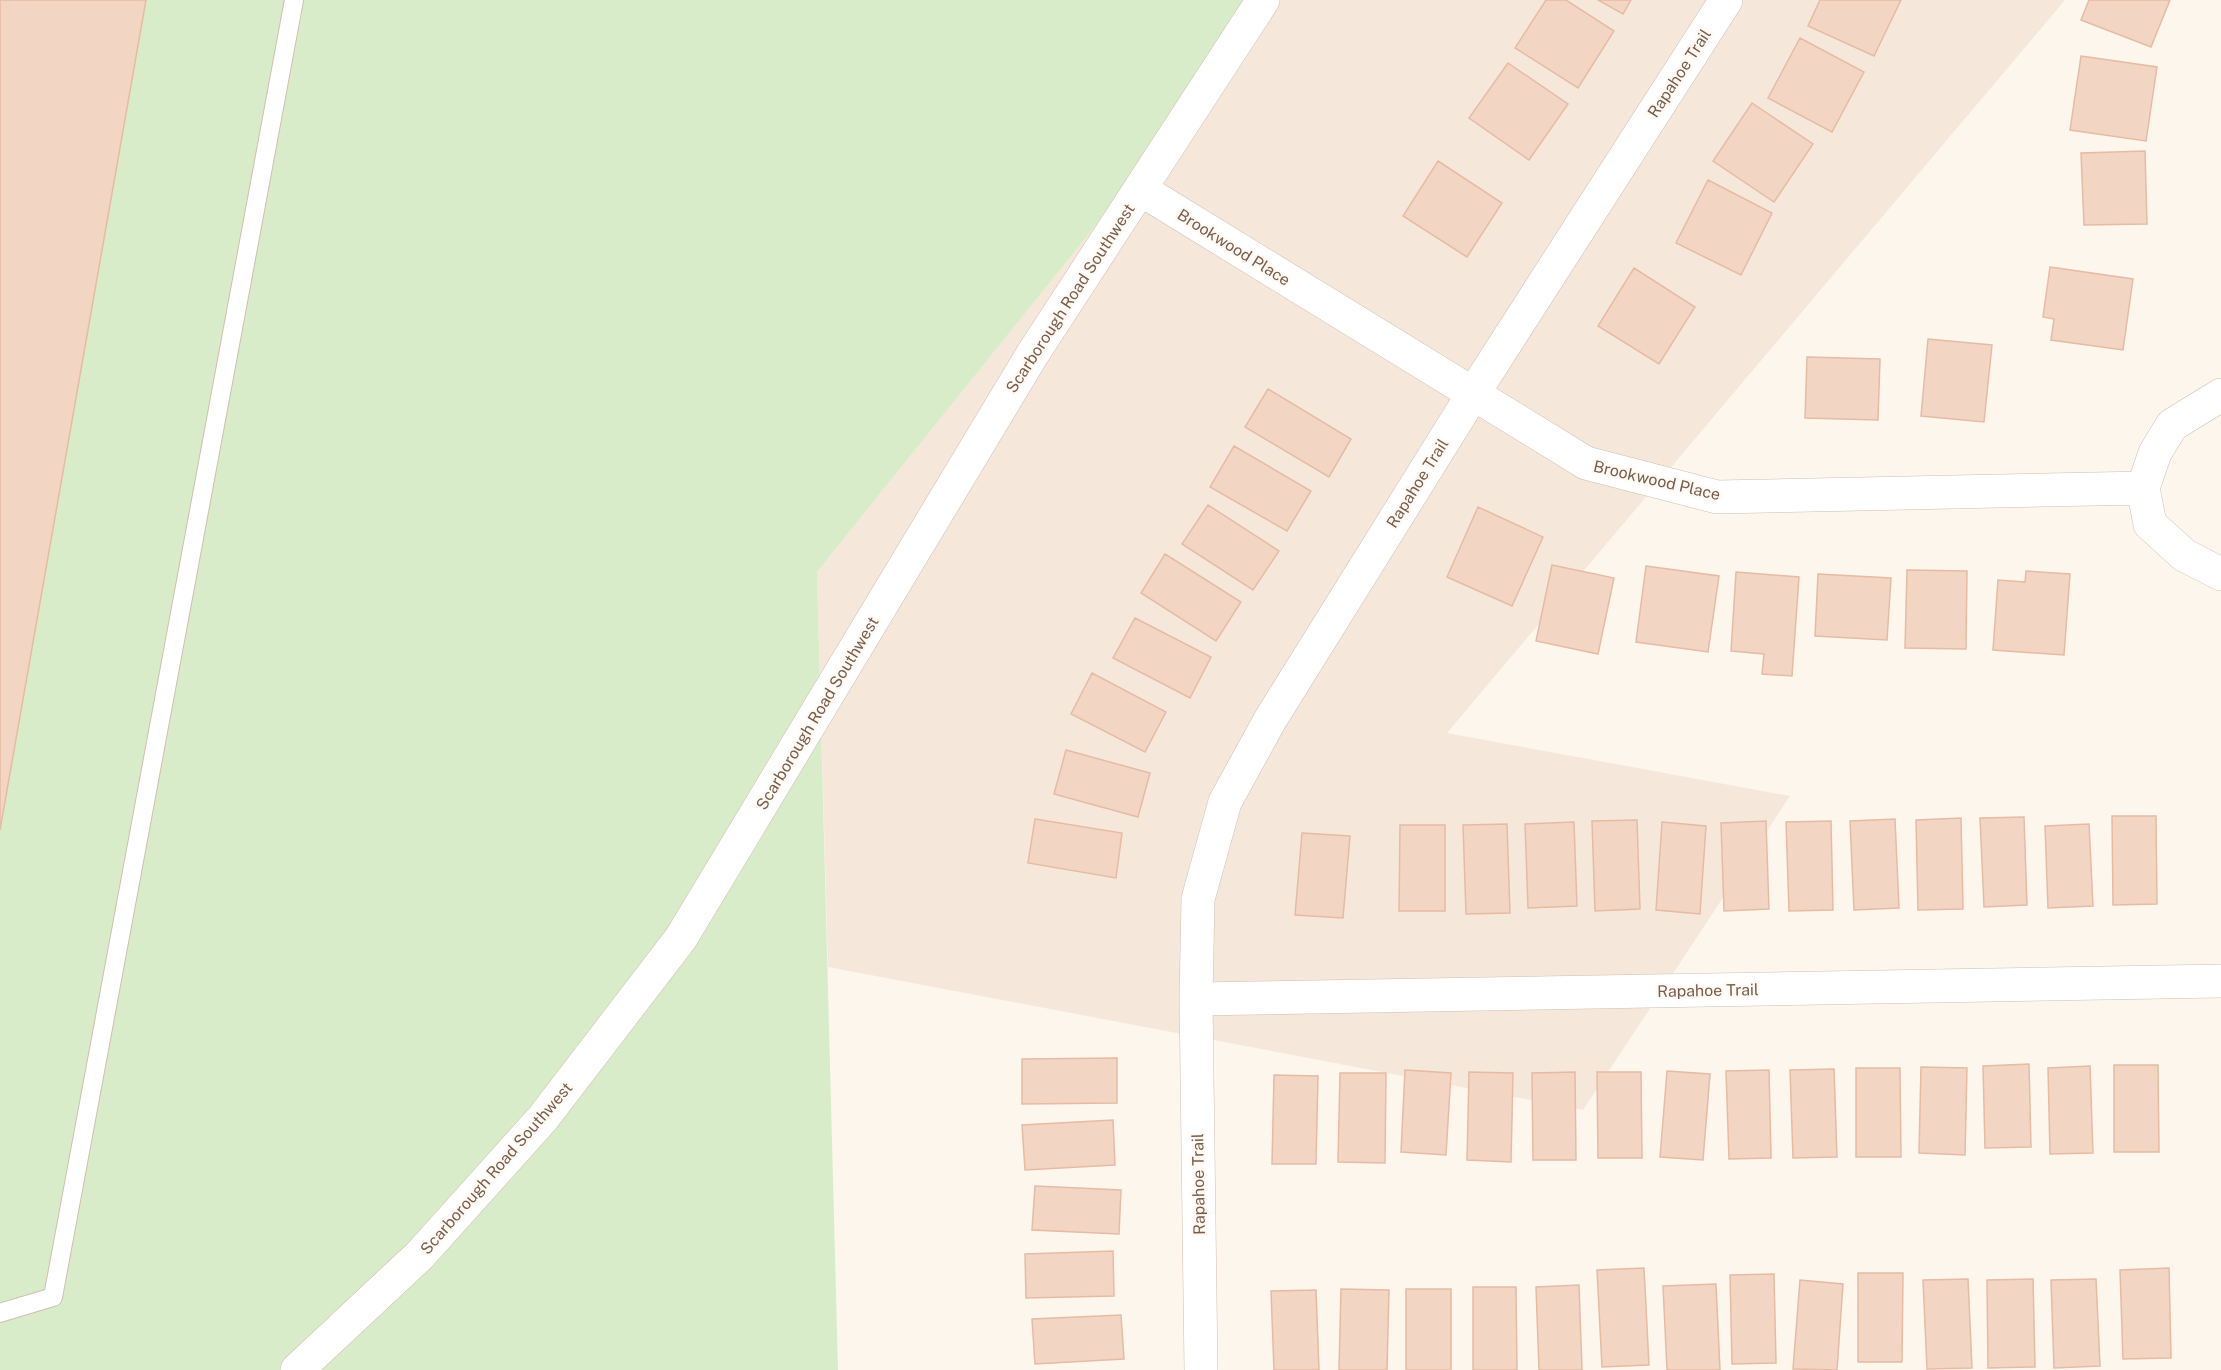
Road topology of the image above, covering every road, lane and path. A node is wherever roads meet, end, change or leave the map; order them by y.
1 (294, 0) edge
2 (1263, 0) edge
3 (1726, 0) edge
4 (1140, 189) junction
5 (1473, 394) junction
6 (2221, 394) edge
7 (2144, 488) junction
8 (2221, 574) edge
9 (2221, 981) edge
10 (1196, 999) junction
11 (0, 1313) edge
12 (297, 1370) edge
13 (1201, 1370) edge

1 - 11 lane
2 - 4 street, Scarborough Road Southwest
3 - 5 street, Rapahoe Trail
4 - 5 street, Brookwood Place
4 - 12 street, Scarborough Road Southwest
5 - 7 street, Brookwood Place
5 - 10 street, Rapahoe Trail
6 - 7 street
7 - 8 street
9 - 10 street, Rapahoe Trail
10 - 13 street, Rapahoe Trail

